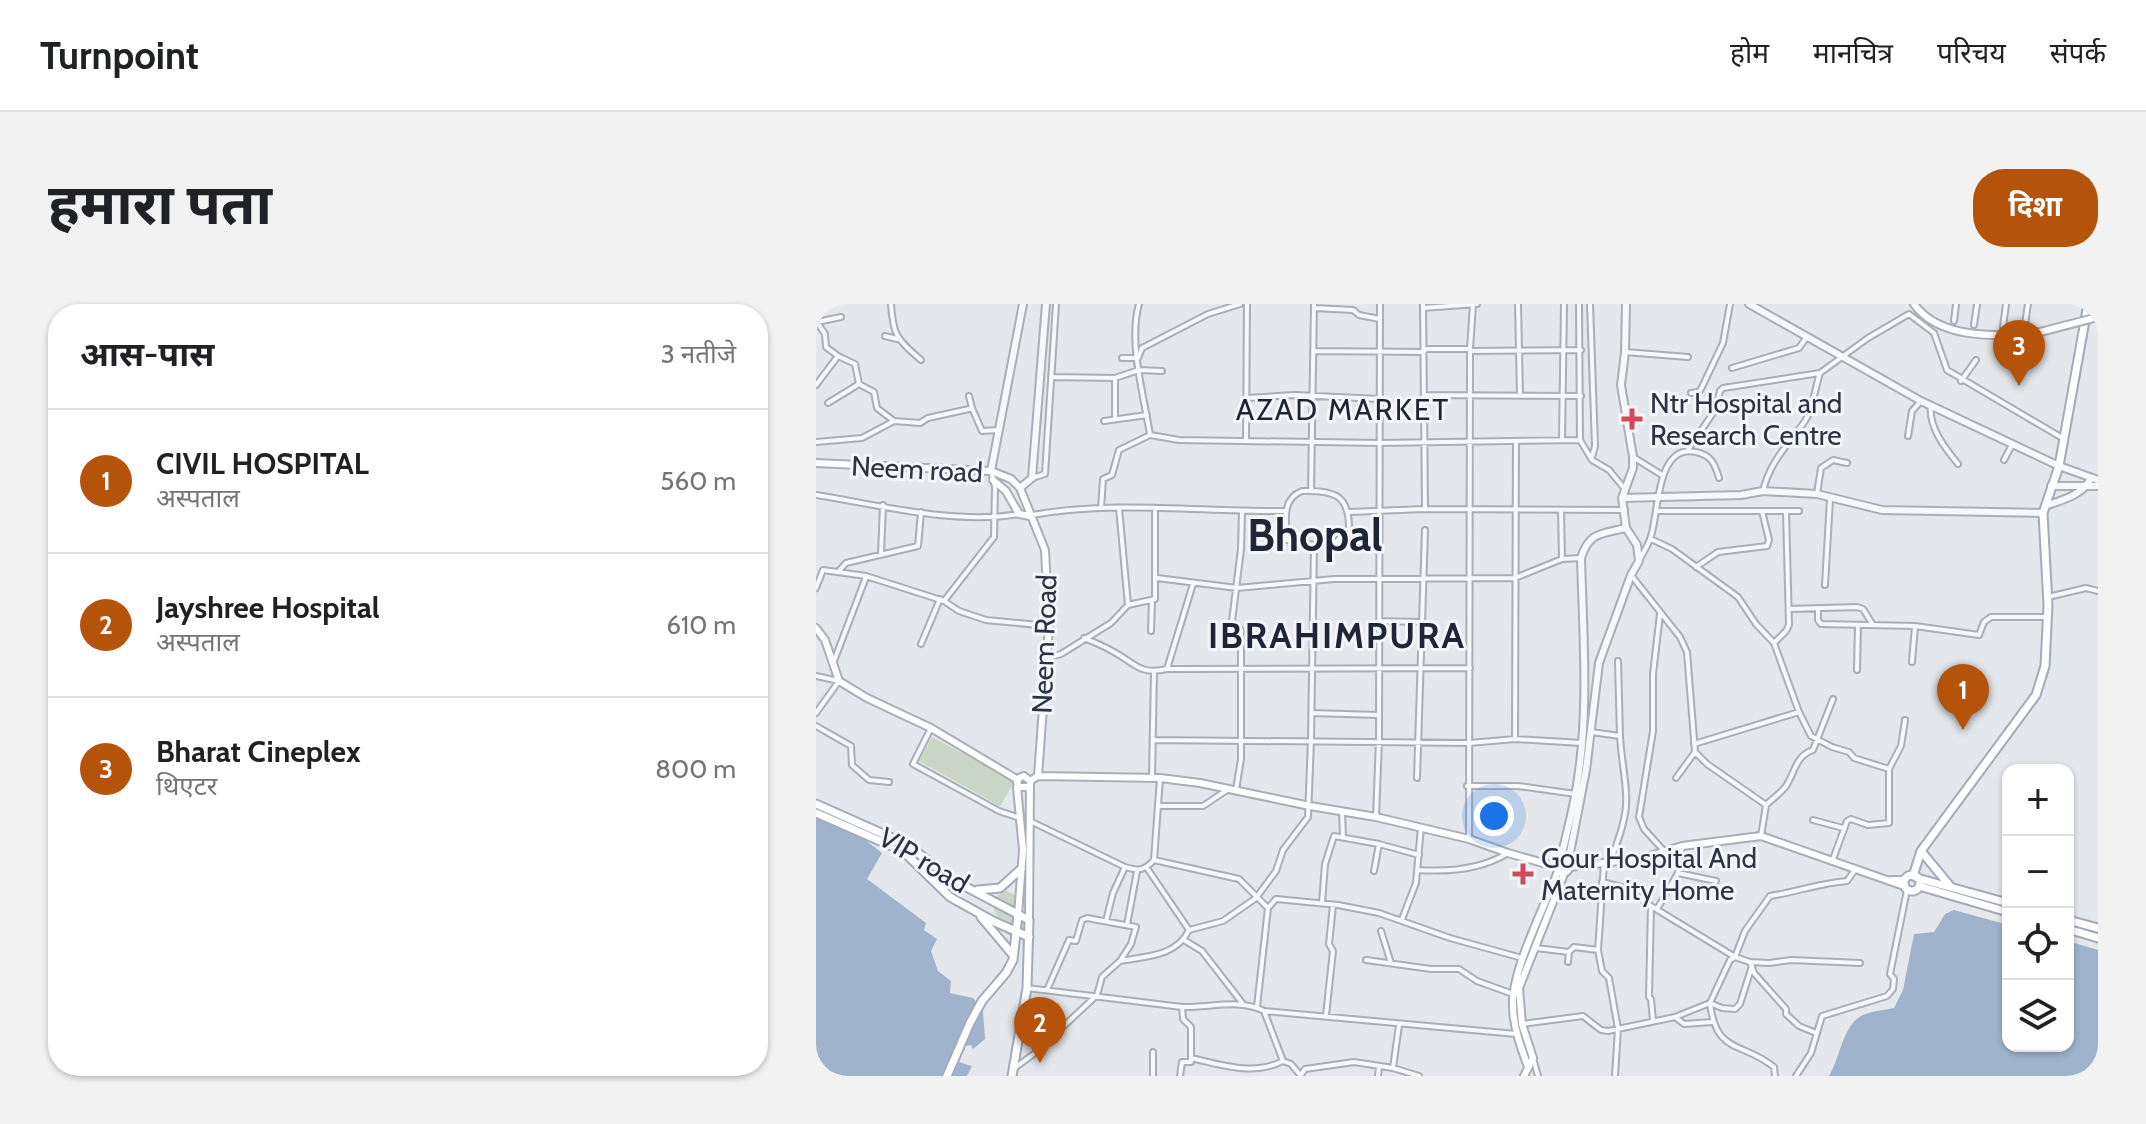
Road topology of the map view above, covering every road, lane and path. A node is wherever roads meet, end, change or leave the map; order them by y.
1 (891, 304) edge
2 (1023, 304) edge
3 (1046, 304) edge
4 (1056, 304) edge
5 (1139, 304) edge
6 (1206, 304) edge
7 (1240, 304) edge
8 (1247, 304) edge
9 (1380, 304) edge
10 (1474, 304) edge
11 (1518, 304) edge
12 (1564, 304) edge
13 (1579, 304) edge
14 (1590, 304) edge
15 (1626, 304) edge
16 (1730, 304) edge
17 (1749, 304) edge
18 (1914, 304) edge
19 (1956, 304) edge
20 (1977, 304) edge
21 (2006, 304) edge
22 (2028, 304) edge
23 (2088, 304) edge
24 (1314, 306) edge
25 (1423, 306) edge
26 (1760, 307) edge
27 (1208, 314) junction
28 (841, 317) dead end
29 (2098, 317) edge
30 (1380, 319) junction
31 (1954, 321) dead end
32 (817, 322) edge
33 (2025, 324) dead end
34 (1974, 325) dead end
35 (2003, 327) dead end
36 (885, 336) dead end
37 (1806, 338) junction
38 (897, 339) junction
39 (1470, 350) junction
40 (1518, 350) junction
41 (1565, 350) junction
42 (1581, 350) junction
43 (1313, 351) junction
44 (1380, 351) junction
45 (1423, 352) junction
46 (1625, 352) junction
47 (838, 356) junction
48 (1688, 357) dead end
49 (1122, 358) dead end
50 (1138, 358) junction
51 (1842, 358) junction
52 (921, 360) dead end
53 (1976, 360) dead end
54 (1732, 368) dead end
55 (1139, 370) junction
56 (1162, 371) dead end
57 (1820, 373) junction
58 (1051, 377) junction
59 (1115, 378) junction
60 (1961, 381) junction
61 (859, 384) junction
62 (816, 385) edge
63 (1691, 393) dead end
64 (1424, 395) junction
65 (1520, 395) junction
66 (969, 396) dead end
67 (1470, 396) junction
68 (1564, 396) junction
69 (1581, 396) junction
70 (1312, 397) junction
71 (1246, 398) junction
72 (1380, 399) junction
73 (1921, 401) junction
74 (828, 403) dead end
75 (1931, 405) junction
76 (972, 408) junction
77 (1147, 415) junction
78 (1115, 419) junction
79 (894, 421) junction
80 (1104, 421) dead end
81 (999, 430) junction
82 (1150, 435) junction
83 (1908, 436) dead end
84 (2064, 439) junction
85 (1312, 440) junction
86 (1562, 440) junction
87 (1580, 440) junction
88 (1246, 441) junction
89 (1425, 441) junction
90 (1469, 441) junction
91 (816, 442) edge
92 (1516, 442) junction
93 (2013, 442) junction
94 (1380, 443) junction
95 (1688, 450) junction
96 (1633, 457) junction
97 (1592, 460) junction
98 (2004, 460) dead end
99 (816, 463) edge
100 (1847, 463) dead end
101 (1958, 464) dead end
102 (2059, 466) junction
103 (991, 471) junction
104 (1662, 475) junction
105 (1032, 478) junction
106 (1719, 478) dead end
107 (993, 480) junction
108 (2096, 481) edge
109 (2051, 486) junction
110 (2087, 486) junction
111 (1020, 488) junction
112 (1624, 488) junction
113 (1311, 491) junction
114 (1763, 491) junction
115 (1817, 494) junction
116 (816, 495) edge
117 (1622, 498) junction
118 (1658, 499) junction
119 (1830, 499) junction
120 (883, 505) junction
121 (1119, 507) junction
122 (1101, 508) junction
123 (1425, 509) junction
124 (2044, 509) junction
125 (1155, 510) junction
126 (1471, 510) junction
127 (1561, 510) junction
128 (1625, 510) junction
129 (1242, 511) junction
130 (1286, 511) junction
131 (1379, 511) junction
132 (1518, 511) junction
133 (1657, 511) junction
134 (1762, 511) junction
135 (1786, 511) junction
136 (1799, 511) dead end
137 (921, 512) junction
138 (1349, 512) junction
139 (1019, 514) junction
140 (1030, 516) junction
141 (996, 518) junction
142 (1626, 528) junction
143 (1425, 530) dead end
144 (1651, 539) junction
145 (1314, 545) junction
146 (881, 554) junction
147 (1581, 558) junction
148 (1562, 559) junction
149 (1639, 561) junction
150 (1696, 567) junction
151 (838, 572) junction
152 (1631, 575) junction
153 (866, 576) junction
154 (1424, 577) junction
155 (1157, 578) junction
156 (1470, 578) junction
157 (1515, 578) junction
158 (1379, 579) junction
159 (1312, 581) junction
160 (1194, 583) junction
161 (1825, 585) dead end
162 (816, 588) edge
163 (1237, 588) junction
164 (2098, 591) edge
165 (2048, 597) junction
166 (942, 600) junction
167 (1152, 600) junction
168 (1128, 605) junction
169 (1818, 608) junction
170 (1789, 609) junction
171 (1660, 612) junction
172 (2047, 617) junction
173 (1379, 621) junction
174 (1422, 622) junction
175 (1858, 625) junction
176 (1049, 626) junction
177 (1873, 626) junction
178 (1915, 626) junction
179 (816, 628) edge
180 (1151, 631) dead end
181 (1084, 638) junction
182 (1774, 643) junction
183 (921, 644) dead end
184 (1047, 658) junction
185 (834, 661) junction
186 (1618, 661) dead end
187 (1912, 662) dead end
188 (1311, 668) junction
189 (1379, 668) junction
190 (1421, 668) junction
191 (1470, 668) junction
192 (1167, 669) junction
193 (1240, 669) junction
194 (1857, 670) dead end
195 (1154, 672) junction
196 (816, 676) edge
197 (839, 681) junction
198 (1833, 699) dead end
199 (1582, 706) junction
200 (1594, 707) junction
201 (1799, 712) junction
202 (816, 713) edge
203 (1311, 713) junction
204 (1379, 715) junction
205 (1905, 720) dead end
206 (816, 726) edge
207 (931, 728) junction
208 (1591, 732) junction
209 (1620, 736) junction
210 (1515, 739) junction
211 (1153, 740) junction
212 (1240, 740) junction
213 (1311, 740) junction
214 (1379, 740) junction
215 (1818, 741) junction
216 (1418, 742) junction
217 (1469, 743) junction
218 (1581, 743) junction
219 (1590, 744) junction
220 (1694, 744) junction
221 (1695, 752) junction
222 (1889, 769) junction
223 (1038, 776) junction
224 (1156, 778) junction
225 (1417, 778) dead end
226 (1676, 778) dead end
227 (889, 782) dead end
228 (1017, 782) junction
229 (1029, 784) junction
230 (1467, 786) junction
231 (1231, 791) junction
232 (1579, 794) junction
233 (816, 804) edge
234 (1766, 805) junction
235 (1159, 806) junction
236 (1310, 806) junction
237 (1342, 811) junction
238 (816, 813) edge
239 (1376, 817) junction
240 (1025, 819) junction
241 (1813, 820) dead end
242 (1421, 827) junction
243 (1843, 828) junction
244 (1761, 836) junction
245 (1343, 837) junction
246 (885, 838) junction
247 (1469, 839) junction
248 (1379, 844) junction
249 (1682, 846) junction
250 (1921, 851) junction
251 (1665, 852) junction
252 (1508, 853) junction
253 (1419, 855) junction
254 (1154, 860) junction
255 (1607, 862) junction
256 (1832, 862) junction
257 (1125, 867) junction
258 (1563, 867) junction
259 (1147, 868) junction
260 (1021, 869) junction
261 (1418, 870) junction
262 (1855, 870) junction
263 (1137, 871) junction
264 (1374, 871) dead end
265 (1678, 873) junction
266 (1917, 880) junction
267 (1716, 881) dead end
268 (1602, 882) junction
269 (1905, 885) junction
270 (1950, 886) junction
271 (971, 889) junction
272 (1256, 898) junction
273 (2002, 901) edge
274 (1322, 903) junction
275 (1333, 905) junction
276 (1268, 908) junction
277 (1654, 908) junction
278 (2002, 910) edge
279 (978, 913) junction
280 (1018, 915) junction
281 (1402, 919) junction
282 (1029, 920) junction
283 (1106, 921) junction
284 (2074, 922) edge
285 (1127, 925) junction
286 (2098, 928) edge
287 (1189, 930) junction
288 (1016, 931) junction
289 (1381, 931) dead end
290 (2074, 931) edge
291 (1029, 937) junction
292 (2098, 938) edge
293 (1184, 940) junction
294 (1534, 947) junction
295 (1598, 950) junction
296 (1569, 952) junction
297 (1013, 957) junction
298 (1735, 957) junction
299 (1366, 960) dead end
300 (1526, 960) junction
301 (1120, 961) junction
302 (1568, 962) dead end
303 (1391, 963) junction
304 (1860, 963) dead end
305 (1751, 964) junction
306 (1027, 988) junction
307 (1047, 990) junction
308 (1513, 994) junction
309 (1097, 995) junction
310 (1710, 1003) junction
311 (1243, 1004) junction
312 (1182, 1007) junction
313 (1257, 1007) junction
314 (1264, 1011) junction
315 (1326, 1015) junction
316 (1675, 1017) junction
317 (1653, 1021) junction
318 (1712, 1022) junction
319 (1522, 1024) junction
320 (1399, 1025) junction
321 (1618, 1029) junction
322 (1816, 1033) junction
323 (1522, 1034) junction
324 (1153, 1052) dead end
325 (1191, 1058) junction
326 (1533, 1058) junction
327 (1283, 1061) junction
328 (1379, 1066) junction
329 (1528, 1067) junction
330 (1393, 1068) junction
331 (1013, 1072) edge
332 (947, 1076) edge
333 (1153, 1076) edge
334 (1180, 1076) edge
335 (1300, 1076) edge
336 (1378, 1076) edge
337 (1419, 1076) edge
338 (1524, 1076) edge
339 (1538, 1076) edge
340 (1615, 1076) edge
341 (1775, 1076) edge
342 (1796, 1076) edge

1 - 38 street
2 - 81 street
3 - 105 street
4 - 58 street
5 - 50 street
6 - 27 street
7 - 27 street
8 - 71 street
9 - 30 street
10 - 25 street
10 - 39 street
11 - 40 street
12 - 41 street
13 - 42 street
14 - 97 street
15 - 46 street
16 - 63 street
17 - 26 street
18 - 29 main road, bridge
19 - 31 street
20 - 34 street
21 - 35 street
22 - 33 street
23 - 84 main road
24 - 30 street
24 - 43 street
25 - 45 street
26 - 37 street
27 - 50 street
28 - 32 street
30 - 44 street
32 - 47 street
36 - 38 street
37 - 51 street
37 - 54 street
38 - 52 street
39 - 40 street
39 - 45 street
39 - 67 street
40 - 41 street
40 - 65 street
41 - 42 street
41 - 68 street
42 - 69 street
43 - 44 street
43 - 70 street
44 - 45 street
44 - 72 street
45 - 64 street
46 - 48 street
46 - 96 street
47 - 61 street
47 - 62 street
49 - 50 street
50 - 55 street
51 - 57 street
51 - 60 street
51 - 73 street
53 - 60 street
55 - 56 street
55 - 59 street
55 - 77 street
57 - 95 street
57 - 114 street
58 - 59 street
58 - 105 street
59 - 78 street
60 - 84 street
61 - 74 street
61 - 79 street
64 - 67 street
64 - 89 street
65 - 67 street
65 - 68 street
66 - 76 street
67 - 90 street
68 - 69 street
68 - 86 street
69 - 87 street
70 - 71 street
70 - 72 street
70 - 85 street
71 - 88 street
72 - 94 street
73 - 75 street
73 - 83 street
75 - 93 street
75 - 101 street
76 - 79 street
76 - 81 street
77 - 78 street
77 - 82 street
78 - 80 street
79 - 91 street
81 - 103 street
82 - 88 street
82 - 122 street
84 - 102 main road
85 - 88 street
85 - 94 street
85 - 113 street
86 - 87 street
86 - 92 street
87 - 97 street
89 - 90 street
89 - 94 street
89 - 123 street
90 - 92 street
90 - 126 street
92 - 132 street
93 - 98 street
93 - 102 street
94 - 131 street
95 - 104 street
95 - 106 street
96 - 104 street
96 - 112 street
97 - 112 street
99 - 103 main road, Neem road
100 - 115 street
102 - 108 street
102 - 109 main road
103 - 107 street
103 - 111 main road, Neem road
104 - 118 street
105 - 111 street
107 - 139 main road
107 - 141 street
108 - 110 street
109 - 110 street
109 - 124 main road
110 - 124 street
111 - 140 main road, Neem road
112 - 117 street
113 - 130 street
113 - 138 street
114 - 115 street
114 - 118 street
115 - 119 street
116 - 120 street
117 - 118 street
117 - 128 street
118 - 133 street
119 - 124 street
119 - 161 street
120 - 137 street
120 - 146 street
121 - 122 street
121 - 125 street
121 - 168 street
122 - 140 street
123 - 126 street
123 - 131 street
124 - 165 main road
125 - 129 street
125 - 155 street
126 - 132 street
126 - 156 street
127 - 128 street
127 - 132 street
127 - 148 street
128 - 142 street
129 - 130 street
129 - 163 street
130 - 145 street
131 - 138 street
131 - 158 street
132 - 157 street
133 - 134 street
133 - 144 street
134 - 135 street
134 - 150 street
135 - 136 street
135 - 170 street
137 - 141 street
137 - 146 street
138 - 145 street
139 - 140 main road
139 - 141 street
140 - 176 main road, Neem Road
141 - 166 street
142 - 147 street
142 - 149 street
143 - 154 street
144 - 149 street
144 - 150 street
145 - 159 street
146 - 151 street
147 - 148 street
147 - 199 street
148 - 157 street
149 - 152 street
150 - 182 street
151 - 153 street
151 - 162 street
152 - 171 street
152 - 200 street
153 - 166 street
153 - 185 street
154 - 156 street
154 - 158 street
154 - 174 street
155 - 160 street
155 - 167 street
156 - 157 street
156 - 191 street
157 - 210 street
158 - 159 street
158 - 173 street
159 - 163 street
159 - 188 street
160 - 163 street
160 - 192 street
163 - 193 street
164 - 165 street
165 - 172 main road
166 - 176 street
166 - 183 street
167 - 168 street
167 - 180 street
168 - 181 street
169 - 170 street
169 - 175 street
169 - 177 street
170 - 182 street
171 - 220 street
171 - 251 street
172 - 178 street
172 - 250 main road
173 - 174 street
173 - 189 street
174 - 190 street
175 - 177 street
175 - 194 street
176 - 184 main road, Neem Road
177 - 178 street
178 - 187 street
179 - 185 main road
181 - 184 street
181 - 195 street
182 - 201 street
184 - 223 main road, Neem Road
185 - 197 main road
186 - 209 street
188 - 189 street
188 - 193 street
188 - 203 street
189 - 190 street
189 - 204 street
190 - 191 street
190 - 216 street
191 - 217 street
192 - 193 street
192 - 195 street
193 - 212 street
195 - 211 street
196 - 197 street
197 - 202 street
197 - 207 main road
198 - 215 street
199 - 200 street
199 - 218 street
200 - 208 street
201 - 215 street
201 - 220 street
203 - 204 street
203 - 213 street
204 - 214 street
205 - 222 street
206 - 227 street
207 - 228 main road
207 - 240 street
208 - 209 street
208 - 219 street
209 - 255 street
210 - 217 street
210 - 218 street
211 - 212 street
211 - 224 street
212 - 213 street
212 - 231 street
213 - 214 street
213 - 236 street
214 - 216 street
214 - 239 street
215 - 222 street
215 - 234 street
216 - 217 street
216 - 225 street
217 - 230 street
218 - 219 street
218 - 232 street
219 - 232 street
220 - 221 street
221 - 226 street
221 - 234 street
222 - 243 street
223 - 224 main road
223 - 229 main road
224 - 231 main road
224 - 235 street
228 - 229 main road
228 - 240 main road
229 - 240 main road
230 - 232 street
230 - 247 street
231 - 235 street
231 - 236 main road
232 - 258 street
233 - 246 main road, VIP road
234 - 244 street
235 - 254 street
236 - 237 main road
236 - 272 street
237 - 239 main road
237 - 245 street
238 - 246 main road, VIP road
239 - 242 main road
240 - 257 street
240 - 260 main road
240 - 282 main road
241 - 243 street
242 - 247 main road
242 - 253 street
243 - 256 street
244 - 249 main road
244 - 256 main road
245 - 248 street
245 - 274 street
246 - 271 main road, VIP road
246 - 279 main road, VIP road
247 - 252 main road
248 - 253 street
248 - 264 street
249 - 251 main road
249 - 265 street
250 - 266 main road
250 - 270 main road
251 - 255 main road
252 - 258 main road
252 - 261 street
253 - 261 street
254 - 259 street
254 - 272 street
255 - 258 main road
255 - 268 street
256 - 262 main road
257 - 263 street
257 - 283 street
258 - 294 main road
258 - 300 main road
259 - 263 street
259 - 287 street
260 - 271 main road
260 - 280 main road
261 - 281 street
262 - 269 main road
262 - 298 street
263 - 285 street
265 - 267 street
265 - 277 street
266 - 269 main road
266 - 269 main road
266 - 270 main road
266 - 278 main road
268 - 277 street
268 - 295 street
269 - 322 street
270 - 273 main road
271 - 280 main road, VIP road
272 - 276 street
272 - 287 street
274 - 275 street
274 - 276 street
275 - 281 street
275 - 315 street
276 - 313 street
277 - 298 street
277 - 317 street
279 - 288 main road, VIP road
279 - 297 main road
280 - 282 main road, VIP road
280 - 288 main road
281 - 300 street
282 - 291 main road
283 - 285 street
283 - 307 street
284 - 286 main road
285 - 301 street
287 - 293 street
288 - 291 main road, VIP road
288 - 297 main road
289 - 303 street
290 - 292 main road
291 - 306 main road
293 - 301 street
293 - 311 street
294 - 296 street
294 - 300 main road
295 - 296 street
295 - 321 street
296 - 302 street
297 - 332 main road
298 - 305 street
298 - 310 street
299 - 303 street
300 - 308 main road
300 - 319 main road
301 - 309 street
303 - 308 street
304 - 305 street
305 - 310 street
305 - 322 street
306 - 307 street
306 - 331 main road
307 - 309 street
308 - 323 main road
309 - 312 street
309 - 331 street
310 - 316 street
310 - 318 street
311 - 312 street
311 - 313 street
312 - 325 street
313 - 314 street
314 - 315 street
314 - 327 street
315 - 320 street
316 - 317 street
316 - 318 street
317 - 321 street
318 - 341 street
319 - 321 street
319 - 323 main road
320 - 323 street
320 - 330 street
321 - 340 street
322 - 342 street
323 - 326 main road
323 - 329 main road
324 - 333 street
325 - 327 street
325 - 334 street
326 - 329 main road
326 - 339 street
327 - 335 street
328 - 330 street
328 - 335 street
328 - 336 street
329 - 338 main road
330 - 337 street

